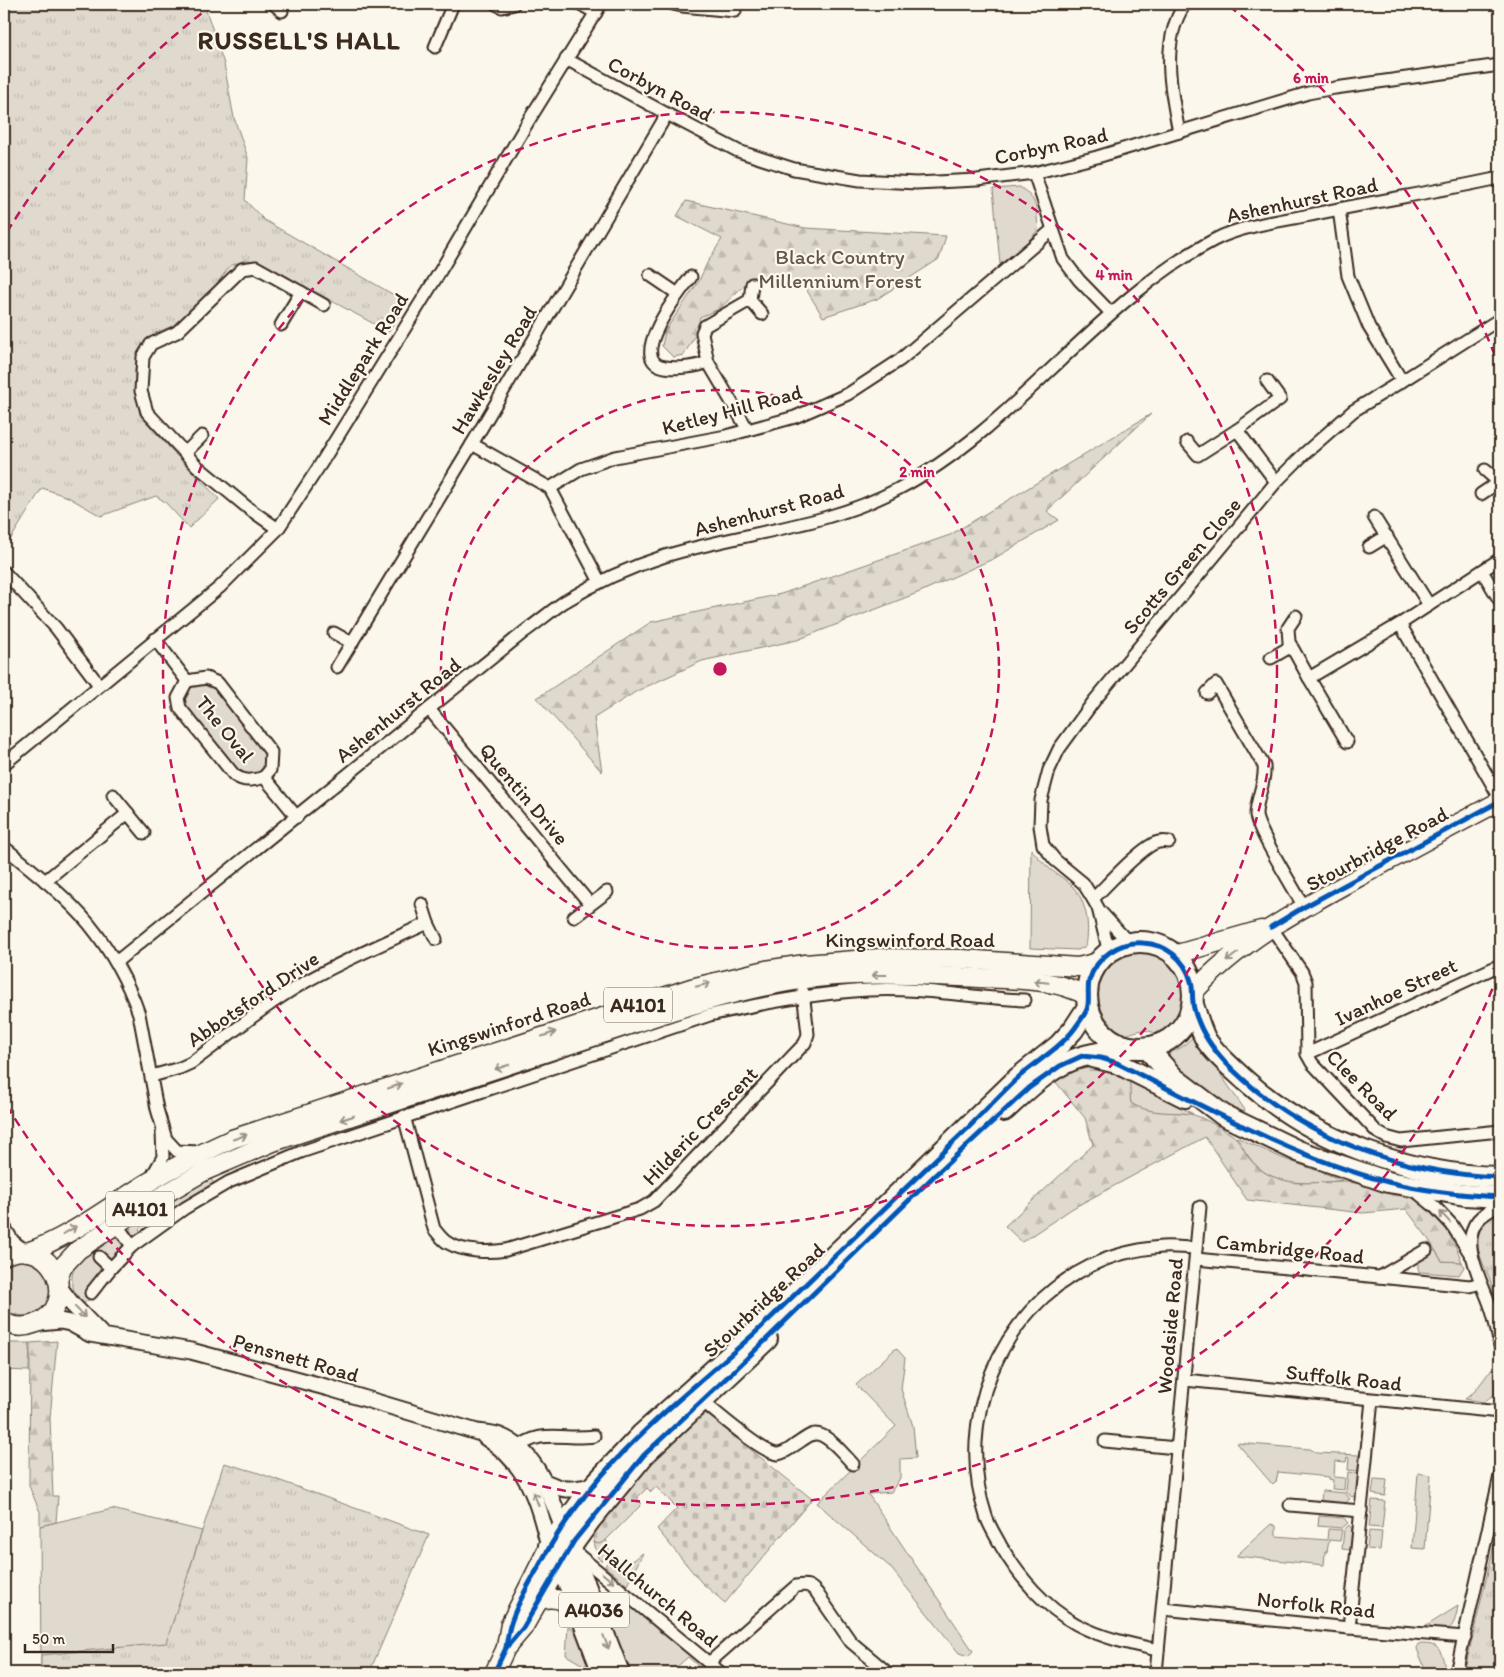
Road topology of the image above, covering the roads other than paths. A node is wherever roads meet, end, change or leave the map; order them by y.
1 (453, 4) edge
2 (496, 4) edge
3 (514, 4) edge
4 (580, 4) edge
5 (673, 4) edge
6 (1185, 4) edge
7 (599, 8) edge
8 (735, 11) dead end
9 (435, 47) dead end
10 (566, 59) junction
11 (1500, 65) edge
12 (667, 114) junction
13 (1180, 132) junction
14 (1034, 173) junction
15 (1500, 178) edge
16 (1339, 209) junction
17 (1052, 230) junction
18 (650, 275) dead end
19 (691, 277) dead end
20 (752, 284) dead end
21 (301, 292) junction
22 (678, 294) junction
23 (750, 300) junction
24 (324, 305) dead end
25 (1111, 313) junction
26 (762, 314) dead end
27 (1500, 319) edge
28 (281, 325) dead end
29 (708, 362) junction
30 (1267, 381) dead end
31 (1402, 382) junction
32 (748, 430) junction
33 (1237, 430) junction
34 (202, 436) dead end
35 (1187, 442) dead end
36 (472, 444) junction
37 (185, 453) junction
38 (1485, 470) dead end
39 (1276, 482) junction
40 (1499, 483) edge
41 (550, 488) junction
42 (1481, 494) dead end
43 (1374, 517) dead end
44 (278, 529) junction
45 (1386, 536) junction
46 (1368, 547) dead end
47 (1500, 559) edge
48 (1482, 571) junction
49 (4, 572) edge
50 (600, 582) junction
51 (1500, 600) edge
52 (1429, 605) junction
53 (1296, 616) dead end
54 (1400, 624) junction
55 (334, 633) dead end
56 (155, 639) junction
57 (352, 644) junction
58 (1290, 647) junction
59 (1271, 658) dead end
60 (337, 667) dead end
61 (1309, 678) junction
62 (187, 681) junction
63 (99, 685) junction
64 (1207, 694) dead end
65 (430, 709) junction
66 (1347, 742) dead end
67 (4, 763) edge
68 (264, 777) junction
69 (114, 795) dead end
70 (1500, 800) edge
71 (128, 813) junction
72 (297, 817) junction
73 (144, 833) dead end
74 (1169, 842) dead end
75 (4, 847) edge
76 (45, 881) junction
77 (607, 892) dead end
78 (1095, 903) junction
79 (422, 904) dead end
80 (590, 904) junction
81 (1304, 907) junction
82 (574, 917) dead end
83 (428, 923) junction
84 (1271, 927) junction
85 (436, 939) dead end
86 (1129, 944) junction
87 (1174, 954) junction
88 (1104, 958) junction
89 (116, 962) junction
90 (1500, 965) edge
91 (958, 977) junction
92 (803, 988) junction
93 (909, 991) junction
94 (1193, 998) junction
95 (1025, 1000) dead end
96 (1088, 1001) junction
97 (1139, 1048) junction
98 (1307, 1054) junction
99 (1082, 1056) junction
100 (152, 1076) junction
101 (1223, 1115) junction
102 (404, 1116) junction
103 (162, 1123) junction
104 (1500, 1131) edge
105 (203, 1152) junction
106 (1500, 1177) edge
107 (148, 1182) junction
108 (1409, 1186) junction
109 (1500, 1197) edge
110 (1500, 1205) edge
111 (1200, 1207) dead end
112 (116, 1224) junction
113 (4, 1226) edge
114 (132, 1246) junction
115 (1426, 1250) dead end
116 (27, 1252) junction
117 (1196, 1253) junction
118 (4, 1256) edge
119 (1472, 1256) junction
120 (99, 1257) dead end
121 (111, 1268) junction
122 (1380, 1277) junction
123 (59, 1283) junction
124 (1481, 1283) junction
125 (90, 1293) dead end
126 (39, 1322) junction
127 (8, 1326) edge
128 (102, 1336) junction
129 (1500, 1346) edge
130 (1185, 1380) junction
131 (1372, 1400) junction
132 (702, 1401) junction
133 (1500, 1412) edge
134 (594, 1436) dead end
135 (1105, 1441) dead end
136 (1176, 1448) junction
137 (513, 1450) junction
138 (853, 1464) dead end
139 (1500, 1476) edge
140 (543, 1481) junction
141 (594, 1486) junction
142 (1290, 1505) dead end
143 (1361, 1511) junction
144 (563, 1528) junction
145 (549, 1546) junction
146 (565, 1556) junction
147 (540, 1600) junction
148 (1163, 1608) junction
149 (581, 1615) junction
150 (1349, 1628) junction
151 (1465, 1637) junction
152 (506, 1648) junction
153 (1158, 1650) junction
154 (710, 1662) junction
155 (494, 1673) edge
156 (603, 1673) edge
157 (619, 1673) edge
158 (721, 1673) edge
159 (888, 1673) edge
160 (1156, 1673) edge
161 (1456, 1673) edge

1 - 9 street
2 - 3 street
4 - 7 street
5 - 8 street
6 - 13 street
7 - 10 street, Middlepark Road
10 - 12 street, Corbyn Road
10 - 44 street, Middlepark Road
11 - 13 street, Corbyn Road
12 - 14 street, Corbyn Road
12 - 36 street, Hawkesley Road
13 - 14 street, Corbyn Road
14 - 17 street
15 - 16 street, Ashenhurst Road
16 - 25 street, Ashenhurst Road
16 - 31 street
17 - 25 street
17 - 32 street, Ketley Hill Road
18 - 22 street
19 - 22 street
20 - 23 street
21 - 24 street
21 - 28 street
21 - 37 street
22 - 29 street
23 - 26 street
23 - 29 street
25 - 50 street, Ashenhurst Road
27 - 31 street, Scotts Green Close
29 - 32 street
30 - 33 street
31 - 39 street, Scotts Green Close
32 - 41 street, Ketley Hill Road
33 - 35 street
33 - 39 street
34 - 37 street
36 - 41 street
36 - 57 street, Hawkesley Road
37 - 44 street
38 - 40 street
39 - 78 street, Scotts Green Close
40 - 42 street
41 - 50 street
43 - 45 street
44 - 56 street, Middlepark Road
45 - 46 street
45 - 52 street
47 - 48 street
48 - 51 street
48 - 52 street
49 - 63 street
50 - 65 street, Ashenhurst Road
52 - 54 street
53 - 58 street
54 - 61 street
54 - 70 street
55 - 57 street
56 - 62 street, The Oval
56 - 63 street, Middlepark Road
57 - 60 street, Hawkesley Road
58 - 59 street
58 - 61 street
61 - 66 street
62 - 68 street, The Oval
62 - 68 street, The Oval
63 - 67 street, Middlepark Road
64 - 81 street
65 - 72 street, Ashenhurst Road
65 - 80 street, Quentin Drive
68 - 72 street, The Oval
69 - 71 street
70 - 81 main road, Stourbridge Road
71 - 73 street
71 - 76 street
72 - 89 street, Ashenhurst Road
74 - 78 street
75 - 76 street
76 - 89 street
77 - 80 street
78 - 86 street, Scotts Green Close
78 - 88 street, Scotts Green Close
79 - 83 street
80 - 82 street
81 - 84 main road, Stourbridge Road
83 - 85 street
83 - 100 street, Abbotsford Drive
84 - 87 main road, Stourbridge Road
84 -> 94 main road, Stourbridge Road
84 - 98 street, Clee Road
86 - 87 highway
86 - 88 highway
87 - 94 highway
88 - 96 highway
105 -> 88 main road, Kingswinford Road / A4101
89 - 100 street
90 - 98 street, Ivanhoe Street
91 -> 92 main road, Kingswinford Road / A4101
91 - 93 street, Kingswinford Road
96 -> 91 main road, Kingswinford Road / A4101
92 - 93 street, Kingswinford Road
92 - 102 street, Kingswinford Road
92 - 102 street, Hilderic Crescent
92 -> 112 main road, Kingswinford Road / A4101
93 - 95 street, Kingswinford Road
94 - 97 highway
94 - 106 highway
96 - 97 highway
96 - 141 highway, Stourbridge Road
97 - 99 highway, Stourbridge Road
97 - 101 highway
98 - 104 street, Clee Road
99 - 101 highway
99 - 132 highway, Stourbridge Road
100 - 103 street
101 - 108 highway
102 - 114 street, Kingswinford Road
103 - 105 street
103 - 107 street
105 - 107 main road, Kingswinford Road / A4101
116 -> 107 main road, Kingswinford Road / A4101
108 - 109 highway
119 -> 108 street
110 - 119 street
111 - 117 street, Woodside Road
112 - 114 street
112 - 123 main road, Kingswinford Road / A4101
113 - 116 street
114 - 121 street, Kingswinford Road
115 - 122 street, Cambridge Road
116 - 118 main road, A4101
116 - 123 main road
117 - 122 street, Cambridge Road
117 - 130 street, Woodside Road
117 - 153 street, Cambridge Road
119 - 124 street
120 - 121 street
121 - 125 street, Kingswinford Road
122 - 124 street, Cambridge Road
123 - 126 main road, A4101
123 -> 128 street
124 - 129 street
126 - 127 main road
126 - 128 street, Pensnett Road
128 - 137 street, Pensnett Road
130 - 131 street, Suffolk Road
130 - 136 street, Woodside Road
131 - 133 street, Suffolk Road
131 - 143 street
132 - 138 street
132 - 146 highway, Stourbridge Road
134 - 137 street
135 - 136 street
136 - 148 street, Woodside Road
137 - 140 street, Pensnett Road
145 -> 137 street, Pensnett Road
139 - 151 street
140 - 141 street
140 - 144 street, Pensnett Road
141 - 144 highway, Stourbridge Road
142 - 143 street
143 - 150 street
144 - 145 highway, Stourbridge Road
144 - 146 highway, A4036
145 - 146 highway, A4036
145 - 152 main road, Stourbridge Road
146 - 147 main road, Stourbridge Road
146 - 149 highway, A4036
146 -> 154 street, Hallchurch Road
146 -> 157 highway, A4036
147 - 149 main road
147 - 152 main road, Stourbridge Road
148 - 150 street, Norfolk Road
148 - 153 street, Woodside Road
149 - 156 highway, A4036
150 - 151 street, Norfolk Road
151 - 161 street
152 - 155 main road, Stourbridge Road
153 - 160 street, Woodside Road
154 - 158 street, Hallchurch Road
154 - 159 street

